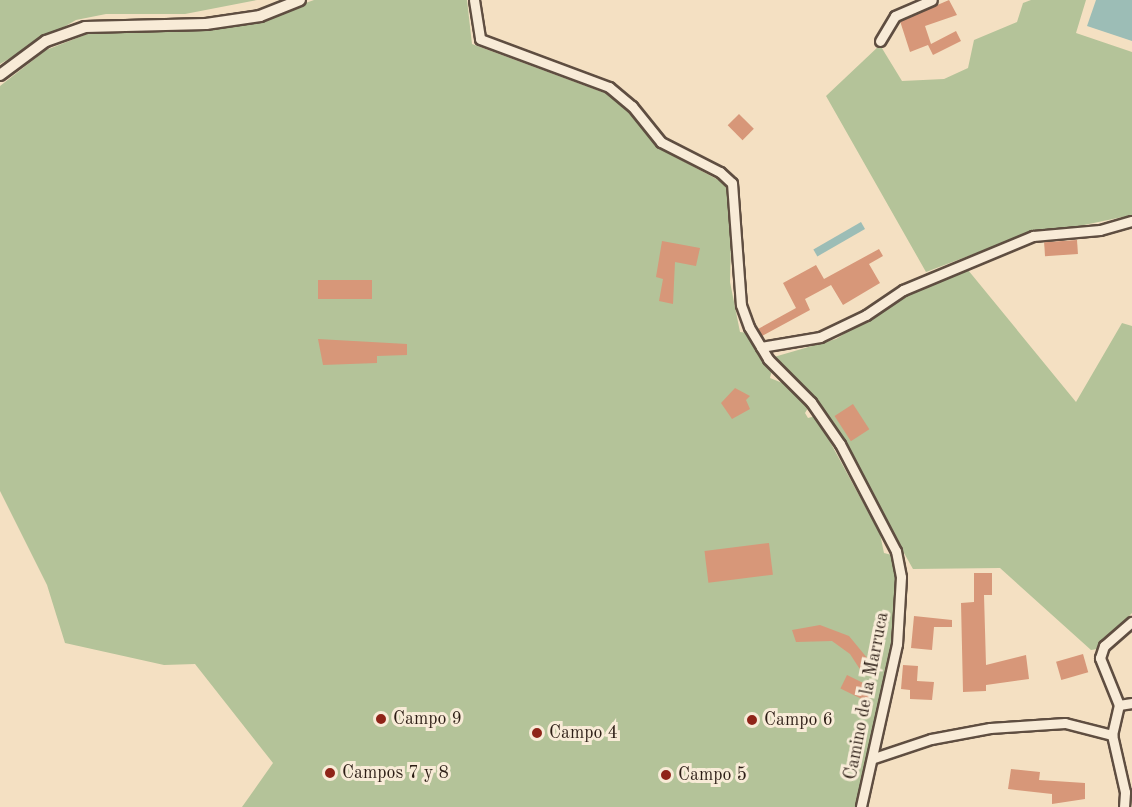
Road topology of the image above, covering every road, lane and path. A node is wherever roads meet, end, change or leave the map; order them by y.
1 (300, 0) edge
2 (474, 0) edge
3 (932, 0) edge
4 (880, 41) dead end
5 (0, 75) edge
6 (1132, 221) edge
7 (761, 347) junction
8 (1132, 622) edge
9 (1132, 704) edge
10 (1119, 705) junction
11 (1112, 735) junction
12 (874, 758) junction
13 (861, 807) edge
14 (1124, 807) edge

1 - 5 street
2 - 7 street, Camino de la Marruca
3 - 4 street
6 - 7 street
7 - 12 street, Camino de la Marruca
8 - 10 street
9 - 10 street
10 - 11 street
11 - 12 street
11 - 14 street
12 - 13 street, Camino de la Marruca

